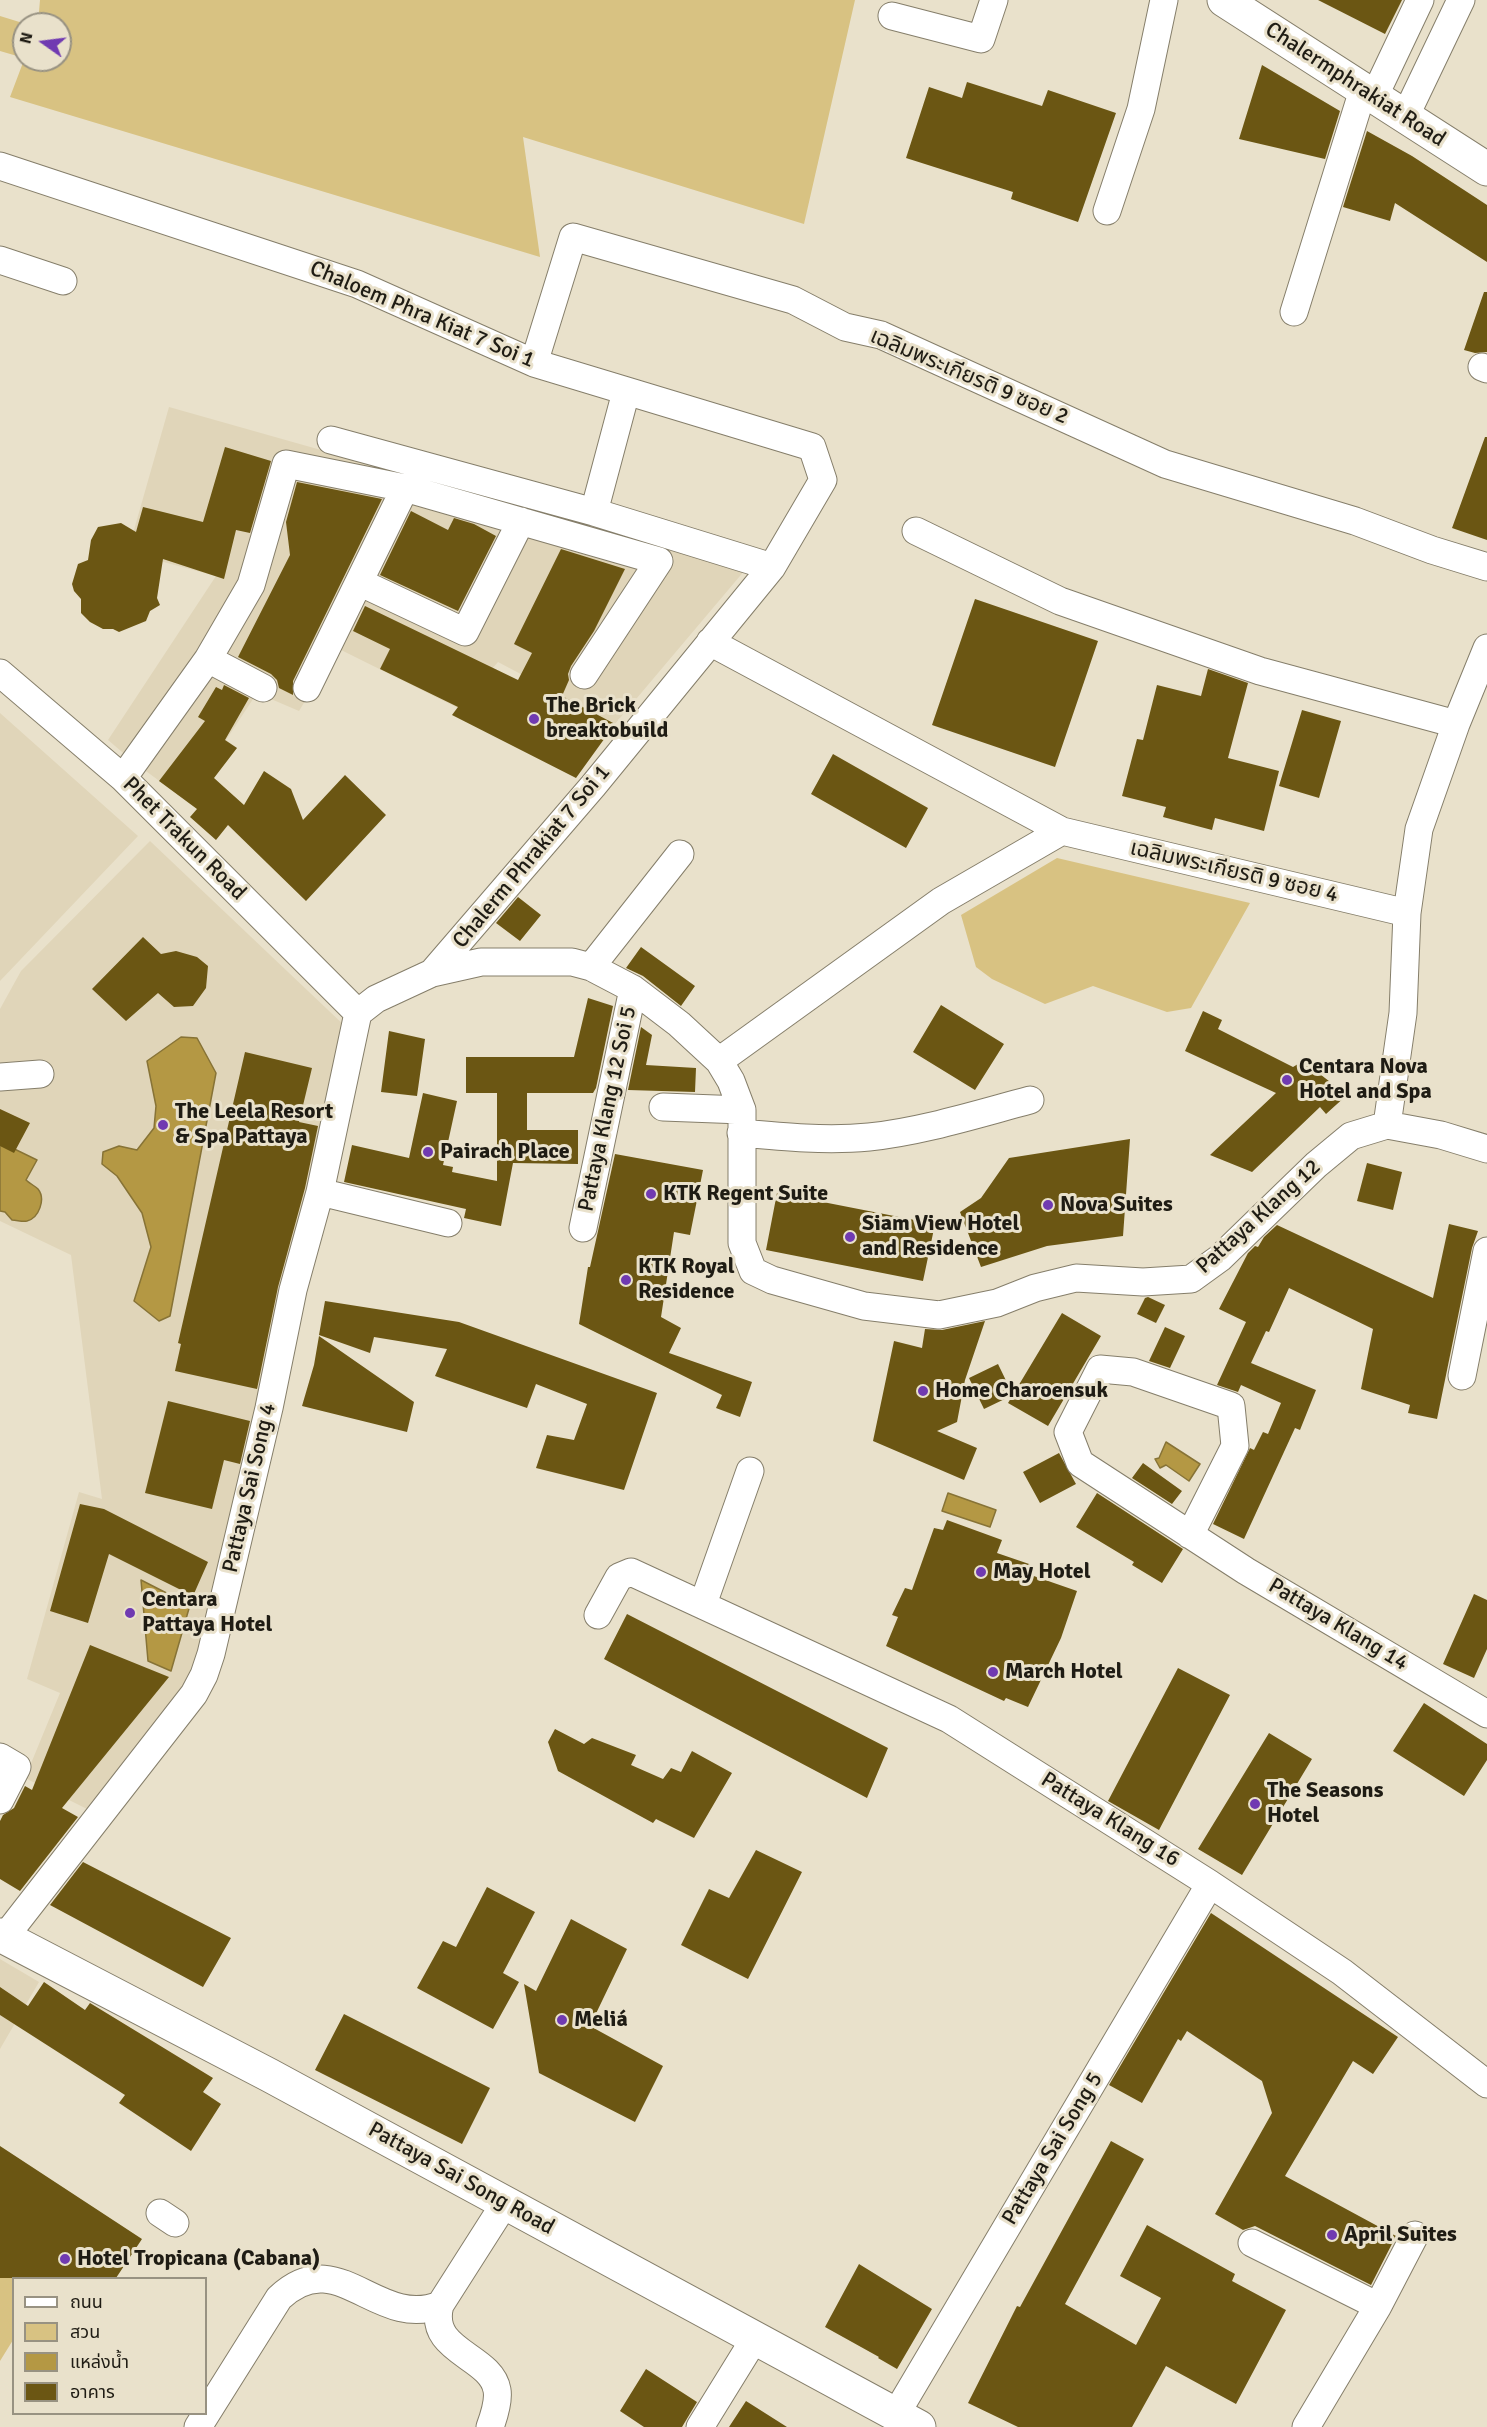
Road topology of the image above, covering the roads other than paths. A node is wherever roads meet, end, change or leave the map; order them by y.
1 (994, 0) edge
2 (1164, 0) edge
3 (1224, 0) edge
4 (1420, 0) edge
5 (1461, 0) edge
6 (892, 16) dead end
7 (1369, 93) junction
8 (1405, 117) junction
9 (0, 166) edge
10 (1487, 169) edge
11 (1107, 211) dead end
12 (0, 260) edge
13 (63, 281) dead end
14 (1294, 312) dead end
15 (534, 363) junction
16 (626, 392) junction
17 (331, 440) dead end
18 (405, 488) junction
19 (594, 512) junction
20 (521, 521) junction
21 (916, 531) dead end
22 (772, 567) junction
23 (1487, 567) edge
24 (359, 582) junction
25 (710, 642) junction
26 (1487, 648) edge
27 (208, 659) junction
28 (0, 673) edge
29 (584, 675) dead end
30 (263, 688) dead end
31 (307, 688) dead end
32 (1456, 724) junction
33 (123, 778) junction
34 (1062, 831) junction
35 (680, 854) dead end
36 (1407, 913) junction
37 (591, 967) junction
38 (432, 973) junction
39 (633, 989) junction
40 (358, 1013) junction
41 (718, 1061) junction
42 (40, 1074) dead end
43 (0, 1077) edge
44 (1030, 1100) dead end
45 (663, 1107) dead end
46 (742, 1121) junction
47 (1387, 1125) junction
48 (1487, 1149) edge
49 (320, 1192) junction
50 (448, 1222) dead end
51 (583, 1228) dead end
52 (1487, 1251) edge
53 (1462, 1376) dead end
54 (750, 1471) dead end
55 (1190, 1535) junction
56 (703, 1604) junction
57 (598, 1615) dead end
58 (1487, 1714) edge
59 (0, 1757) edge
60 (0, 1800) edge
61 (1210, 1884) junction
62 (2, 1936) edge
63 (1482, 2069) edge
64 (505, 2203) junction
65 (1415, 2235) dead end
66 (1252, 2243) dead end
67 (440, 2305) junction
68 (1378, 2306) junction
69 (755, 2338) junction
70 (207, 2413) edge
71 (908, 2421) edge
72 (490, 2427) edge
73 (700, 2427) edge
74 (1306, 2427) edge

1 - 6 street
2 - 11 street
3 - 7 main road, Chalermphrakiat Road
4 - 7 street
5 - 8 street
7 - 8 main road, Chalermphrakiat Road
7 - 14 street
8 - 10 main road, Chalermphrakiat Road
9 - 15 street, Chaloem Phra Kiat 7 Soi 1
12 - 13 street
15 - 16 street, Chaloem Phra Kiat 7 Soi 1
15 - 23 street, เฉลิมพระเกียรติ 9 ซอย 2
16 - 19 street
16 - 22 street, Chalerm Phrakiat 7 Soi 1
17 - 19 street
18 - 20 street
18 - 24 street
18 - 27 street
19 - 22 street
20 - 24 street
20 - 29 street
21 - 32 street
22 - 25 street, Chalerm Phrakiat 7 Soi 1
24 - 31 street
25 - 34 street, เฉลิมพระเกียรติ 9 ซอย 4
25 - 38 street, Chalerm Phrakiat 7 Soi 1
26 - 32 street
27 - 30 street
27 - 33 street
28 - 33 street, Phet Trakun Road
32 - 36 street
33 - 40 street, Phet Trakun Road
34 - 36 street, เฉลิมพระเกียรติ 9 ซอย 4
34 - 41 street
35 - 37 street
36 - 47 street
37 - 38 street, Pattaya Klang 12
37 - 39 street, Pattaya Klang 12
38 - 40 street, Pattaya Klang 12
39 - 41 street, Pattaya Klang 12
39 - 51 street, Pattaya Klang 12 Soi 5
40 - 49 street, Pattaya Sai Song 4
41 - 46 street, Pattaya Klang 12
42 - 43 street
44 - 46 street
45 - 46 street
46 - 47 street, Pattaya Klang 12
47 - 48 street, Pattaya Klang 12
49 - 50 street
49 - 62 street, Pattaya Sai Song 4
52 - 53 street
54 - 56 street
55 - 55 street, Pattaya Klang 14
55 - 58 street, Pattaya Klang 14
56 - 57 street, Pattaya Klang 16
56 - 61 street, Pattaya Klang 16
59 - 60 street
61 - 63 street, Pattaya Klang 16
61 - 71 street, Pattaya Sai Song 5
62 - 64 main road, Pattaya Sai Song Road
64 - 67 street
64 - 69 main road, Pattaya Sai Song Road
65 - 68 street
66 - 68 street
67 - 70 street
67 - 72 street
68 - 74 street
69 - 71 main road, Pattaya Sai Song Road
69 - 73 street

